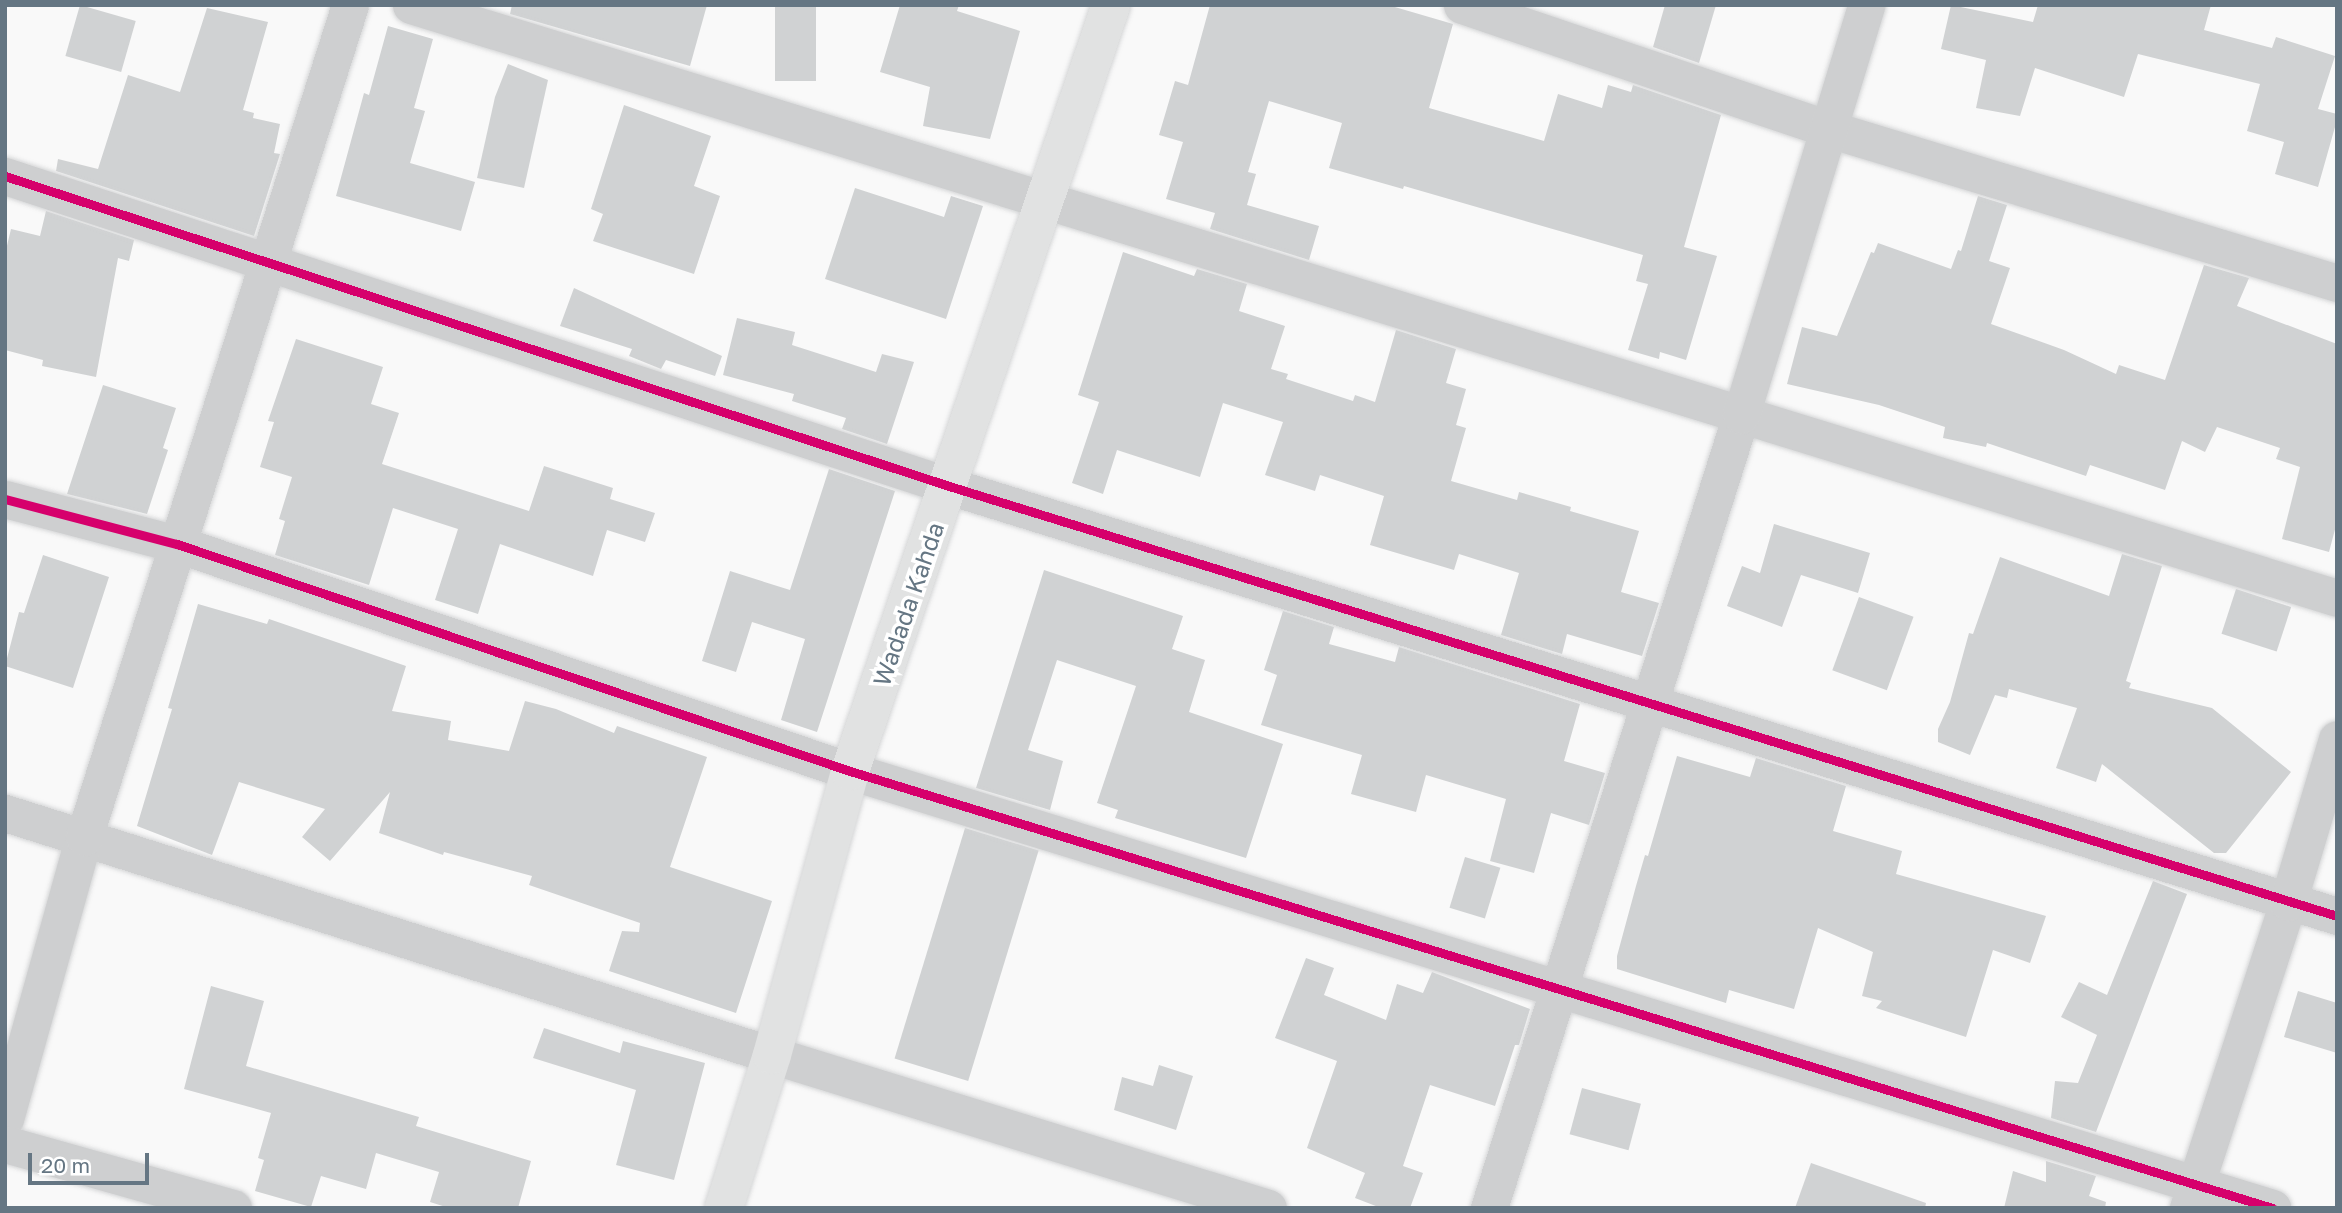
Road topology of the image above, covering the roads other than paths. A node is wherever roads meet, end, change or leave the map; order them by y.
1 (350, 5) edge
2 (411, 5) edge
3 (1111, 5) edge
4 (1462, 5) edge
5 (1866, 5) edge
6 (1829, 128) junction
7 (5, 176) edge
8 (1046, 200) junction
9 (268, 260) junction
10 (2337, 282) edge
11 (1741, 415) junction
12 (949, 486) junction
13 (5, 499) edge
14 (177, 544) junction
15 (2337, 598) edge
16 (1648, 704) junction
17 (2337, 739) edge
18 (850, 771) junction
19 (5, 813) edge
20 (84, 837) junction
21 (2288, 902) junction
22 (2337, 916) edge
23 (1558, 990) junction
24 (772, 1055) junction
25 (5, 1119) edge
26 (5, 1144) edge
27 (2192, 1197) edge
28 (233, 1208) edge
29 (724, 1208) edge
30 (1268, 1208) edge
31 (1489, 1208) edge
32 (2272, 1208) edge

1 - 9 street
2 - 8 street
3 - 8 main road, Wadada Kahda
4 - 6 street
5 - 6 street
6 - 10 street
6 - 11 street
7 - 9 street
8 - 11 street
8 - 12 main road, Wadada Kahda
9 - 12 street
9 - 14 street
11 - 15 street
11 - 16 street
12 - 16 street
12 - 18 main road, Wadada Kahda
13 - 14 street
14 - 18 street
14 - 20 street
16 - 21 street
16 - 23 street
17 - 21 street
18 - 23 street
18 - 24 main road, Wadada Kahda
19 - 20 street
20 - 24 street
20 - 25 street
21 - 22 street
21 - 27 street
23 - 27 street
23 - 31 street
24 - 29 main road, Wadada Kahda
24 - 30 street
26 - 28 street
27 - 32 street

